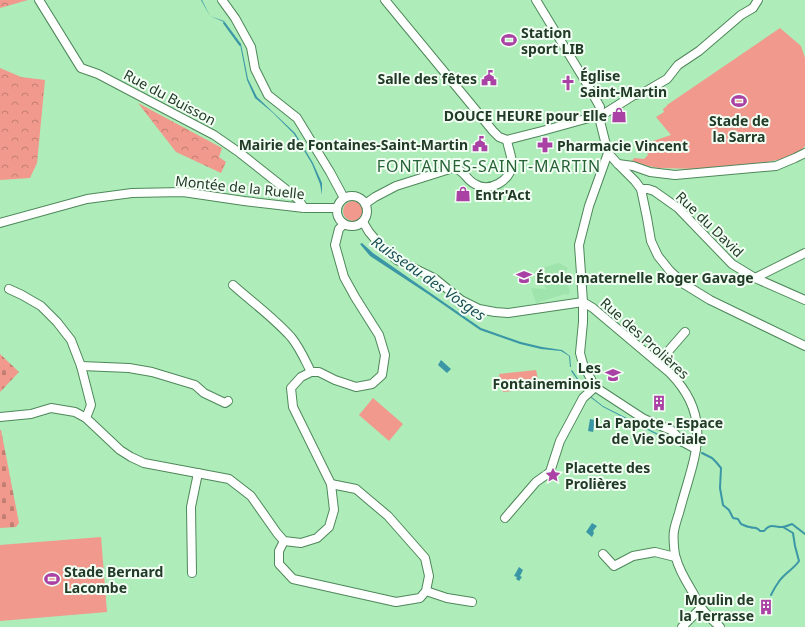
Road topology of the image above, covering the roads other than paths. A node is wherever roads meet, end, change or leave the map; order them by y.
1 (38, 0) edge
2 (222, 0) edge
3 (385, 0) edge
4 (536, 0) edge
5 (758, 0) edge
6 (599, 117) junction
7 (507, 140) junction
8 (608, 153) junction
9 (805, 153) edge
10 (618, 164) junction
11 (641, 189) junction
12 (344, 198) junction
13 (366, 204) junction
14 (304, 208) junction
15 (337, 208) junction
16 (363, 222) junction
17 (0, 223) edge
18 (344, 224) junction
19 (805, 254) edge
20 (755, 278) junction
21 (233, 284) dead end
22 (9, 289) dead end
23 (805, 300) edge
24 (583, 302) junction
25 (685, 332) dead end
26 (805, 346) edge
27 (658, 363) junction
28 (82, 366) junction
29 (311, 372) junction
30 (594, 387) junction
31 (228, 402) dead end
32 (0, 417) edge
33 (86, 418) junction
34 (696, 449) junction
35 (198, 473) junction
36 (330, 484) junction
37 (505, 518) dead end
38 (284, 541) junction
39 (603, 554) dead end
40 (675, 558) junction
41 (192, 573) dead end
42 (426, 591) junction
43 (472, 602) dead end
44 (701, 608) junction
45 (682, 627) edge
46 (720, 627) edge

1 - 14 street, Rue du Buisson
2 - 12 street
3 - 7 street
4 - 6 street
5 - 6 street
6 - 7 street
6 - 8 street
7 - 13 street
8 - 10 street
8 - 24 street, Rue des Prolières
9 - 10 street
10 - 11 street
11 - 20 street, Rue du David
11 - 26 street
12 - 13 street
12 - 15 street
13 - 16 street
14 - 15 street, Montée de la Ruelle
14 - 17 street, Montée de la Ruelle
15 - 18 street
16 - 18 street
16 - 24 street
18 - 29 street
19 - 20 street
20 - 23 street, Rue du David
21 - 29 street
22 - 28 street
24 - 27 street, Rue des Prolières
24 - 30 street
25 - 27 street
27 - 34 street, Rue des Prolières
28 - 31 street
28 - 33 street
29 - 36 street
30 - 34 street
30 - 37 street
32 - 33 street
33 - 35 street
34 - 40 street, Rue des Prolières
35 - 38 street
35 - 41 street
36 - 38 street
36 - 42 street
38 - 42 street
39 - 40 street
40 - 44 street, Rue des Prolières
42 - 43 street
44 - 45 street
44 - 46 street, Rue des Prolières

